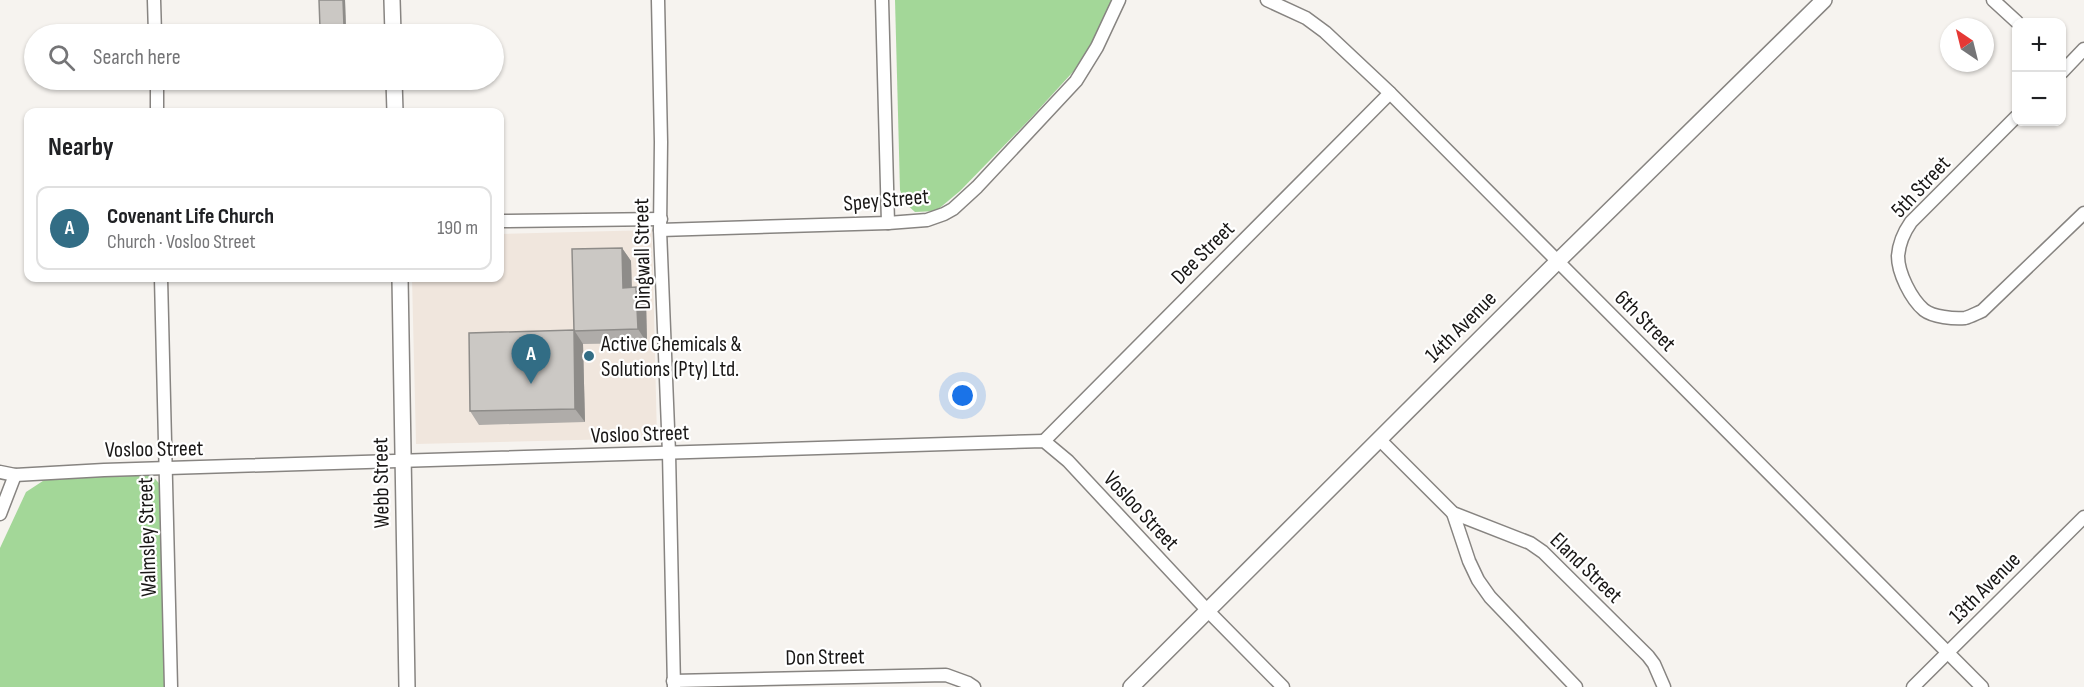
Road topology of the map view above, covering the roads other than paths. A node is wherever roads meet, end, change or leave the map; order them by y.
1 (154, 0) edge
2 (392, 0) edge
3 (658, 0) edge
4 (882, 0) edge
5 (1119, 0) edge
6 (1267, 0) edge
7 (1824, 0) edge
8 (1993, 0) edge
9 (2013, 18) edge
10 (155, 24) edge
11 (393, 24) edge
12 (2084, 49) edge
13 (2066, 65) edge
14 (157, 90) edge
15 (394, 90) edge
16 (1390, 93) junction
17 (157, 108) edge
18 (395, 108) edge
19 (2012, 121) edge
20 (2084, 213) edge
21 (504, 221) edge
22 (888, 223) junction
23 (660, 224) junction
24 (1558, 261) junction
25 (161, 282) edge
26 (400, 282) edge
27 (1379, 439) junction
28 (1044, 441) junction
29 (669, 453) junction
30 (402, 460) junction
31 (165, 469) junction
32 (0, 472) edge
33 (15, 475) junction
34 (1453, 513) junction
35 (0, 514) edge
36 (2084, 517) edge
37 (1208, 611) junction
38 (1948, 652) junction
39 (674, 684) edge
40 (171, 687) edge
41 (407, 687) edge
42 (974, 687) edge
43 (1131, 687) edge
44 (1283, 687) edge
45 (1576, 687) edge
46 (1664, 687) edge
47 (1913, 687) edge
48 (1982, 687) edge

1 - 10 street
2 - 11 street
3 - 23 street, Dingwall Street
4 - 22 street
5 - 22 street, Spey Street
6 - 16 street, 6th Street
7 - 24 street, 14th Avenue
8 - 9 street
12 - 13 street
14 - 17 street
15 - 18 street
16 - 24 street, 6th Street
16 - 28 street, Dee Street
19 - 20 street, 5th Street
21 - 23 street, Spey Street
22 - 23 street, Spey Street
23 - 29 street, Dingwall Street
24 - 27 street, 14th Avenue
24 - 38 street, 6th Street
25 - 31 street, Walmsley Street
26 - 30 street, Webb Street
27 - 34 street, Eland Street
27 - 37 street, 14th Avenue
28 - 29 street, Vosloo Street
28 - 37 street, Vosloo Street
29 - 30 street, Vosloo Street
29 - 39 street, Dingwall Street
30 - 31 street, Vosloo Street
30 - 41 street, Webb Street
31 - 33 street, Vosloo Street
31 - 40 street, Walmsley Street
32 - 33 street, Vosloo Street
33 - 35 street
34 - 45 street, Eland Street
34 - 46 street, Eland Street
36 - 38 street, 13th Avenue
37 - 43 street, 14th Avenue
37 - 44 street, Vosloo Street
38 - 47 street, 13th Avenue
38 - 48 street, 6th Street
39 - 42 street, Don Street

